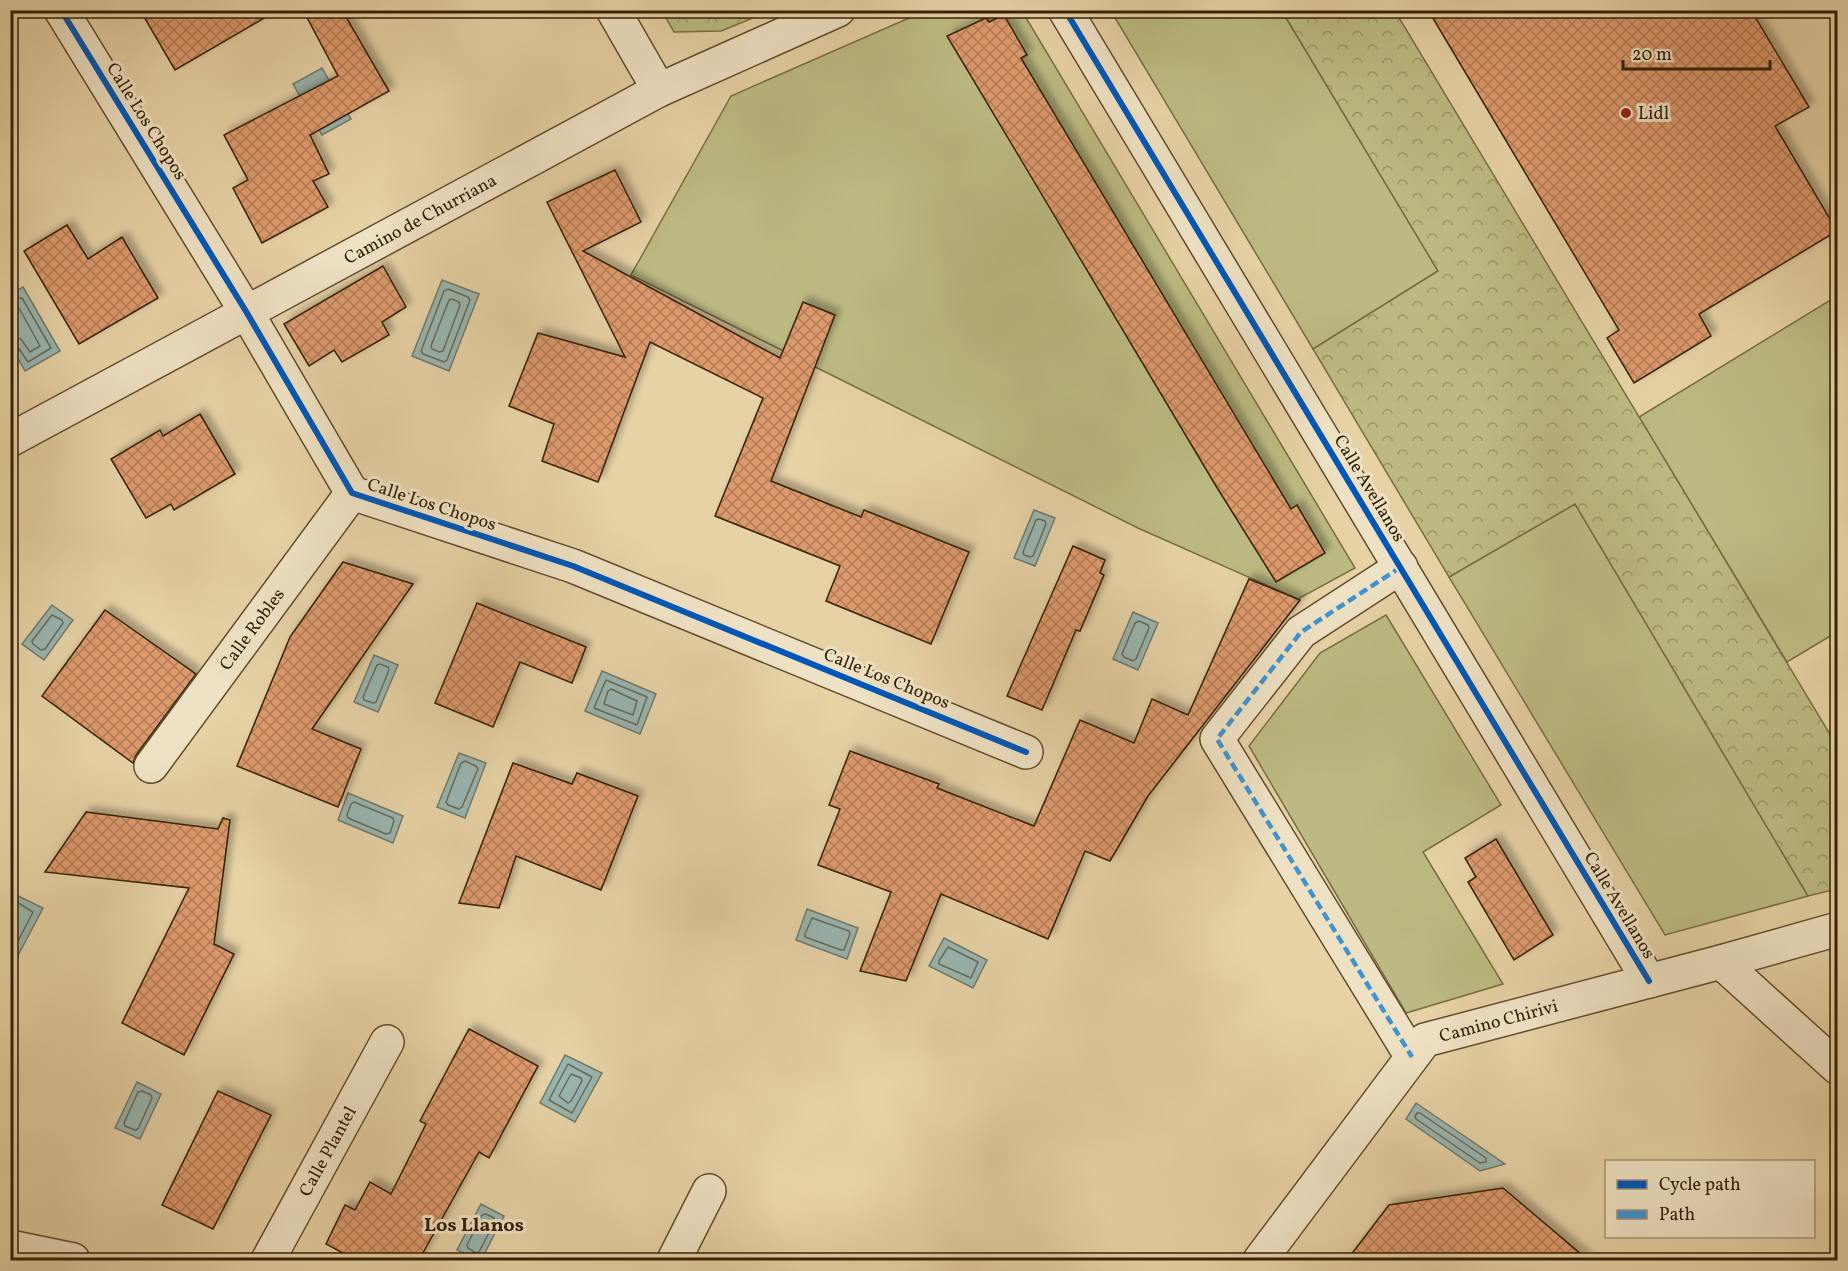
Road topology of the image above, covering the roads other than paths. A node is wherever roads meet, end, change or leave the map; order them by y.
1 (61, 10) edge
2 (613, 10) edge
3 (838, 10) edge
4 (1065, 10) edge
5 (659, 90) junction
6 (247, 313) junction
7 (10, 440) edge
8 (352, 493) junction
9 (1401, 567) junction
10 (1026, 752) dead end
11 (151, 766) dead end
12 (1838, 929) edge
13 (1721, 962) junction
14 (1648, 981) junction
15 (387, 1042) dead end
16 (1412, 1057) junction
17 (1838, 1068) edge
18 (709, 1191) dead end
19 (10, 1247) edge
20 (73, 1260) edge
21 (268, 1260) edge
22 (674, 1260) edge
23 (1260, 1260) edge

1 - 6 street, Calle Los Chopos
2 - 5 street
3 - 5 street, Camino de Churriana
4 - 9 street, Calle Avellanos
5 - 6 street, Camino de Churriana
6 - 7 street, Camino de Churriana
6 - 8 street, Calle Los Chopos
8 - 10 street, Calle Los Chopos
8 - 11 street, Calle Robles
9 - 14 street, Calle Avellanos
9 - 16 street
12 - 13 street, Camino Chirivi
13 - 14 street, Camino Chirivi
13 - 17 street
14 - 16 street, Camino Chirivi
15 - 21 street, Calle Plantel
16 - 23 street, Camino Chirivi
18 - 22 street
19 - 20 street

